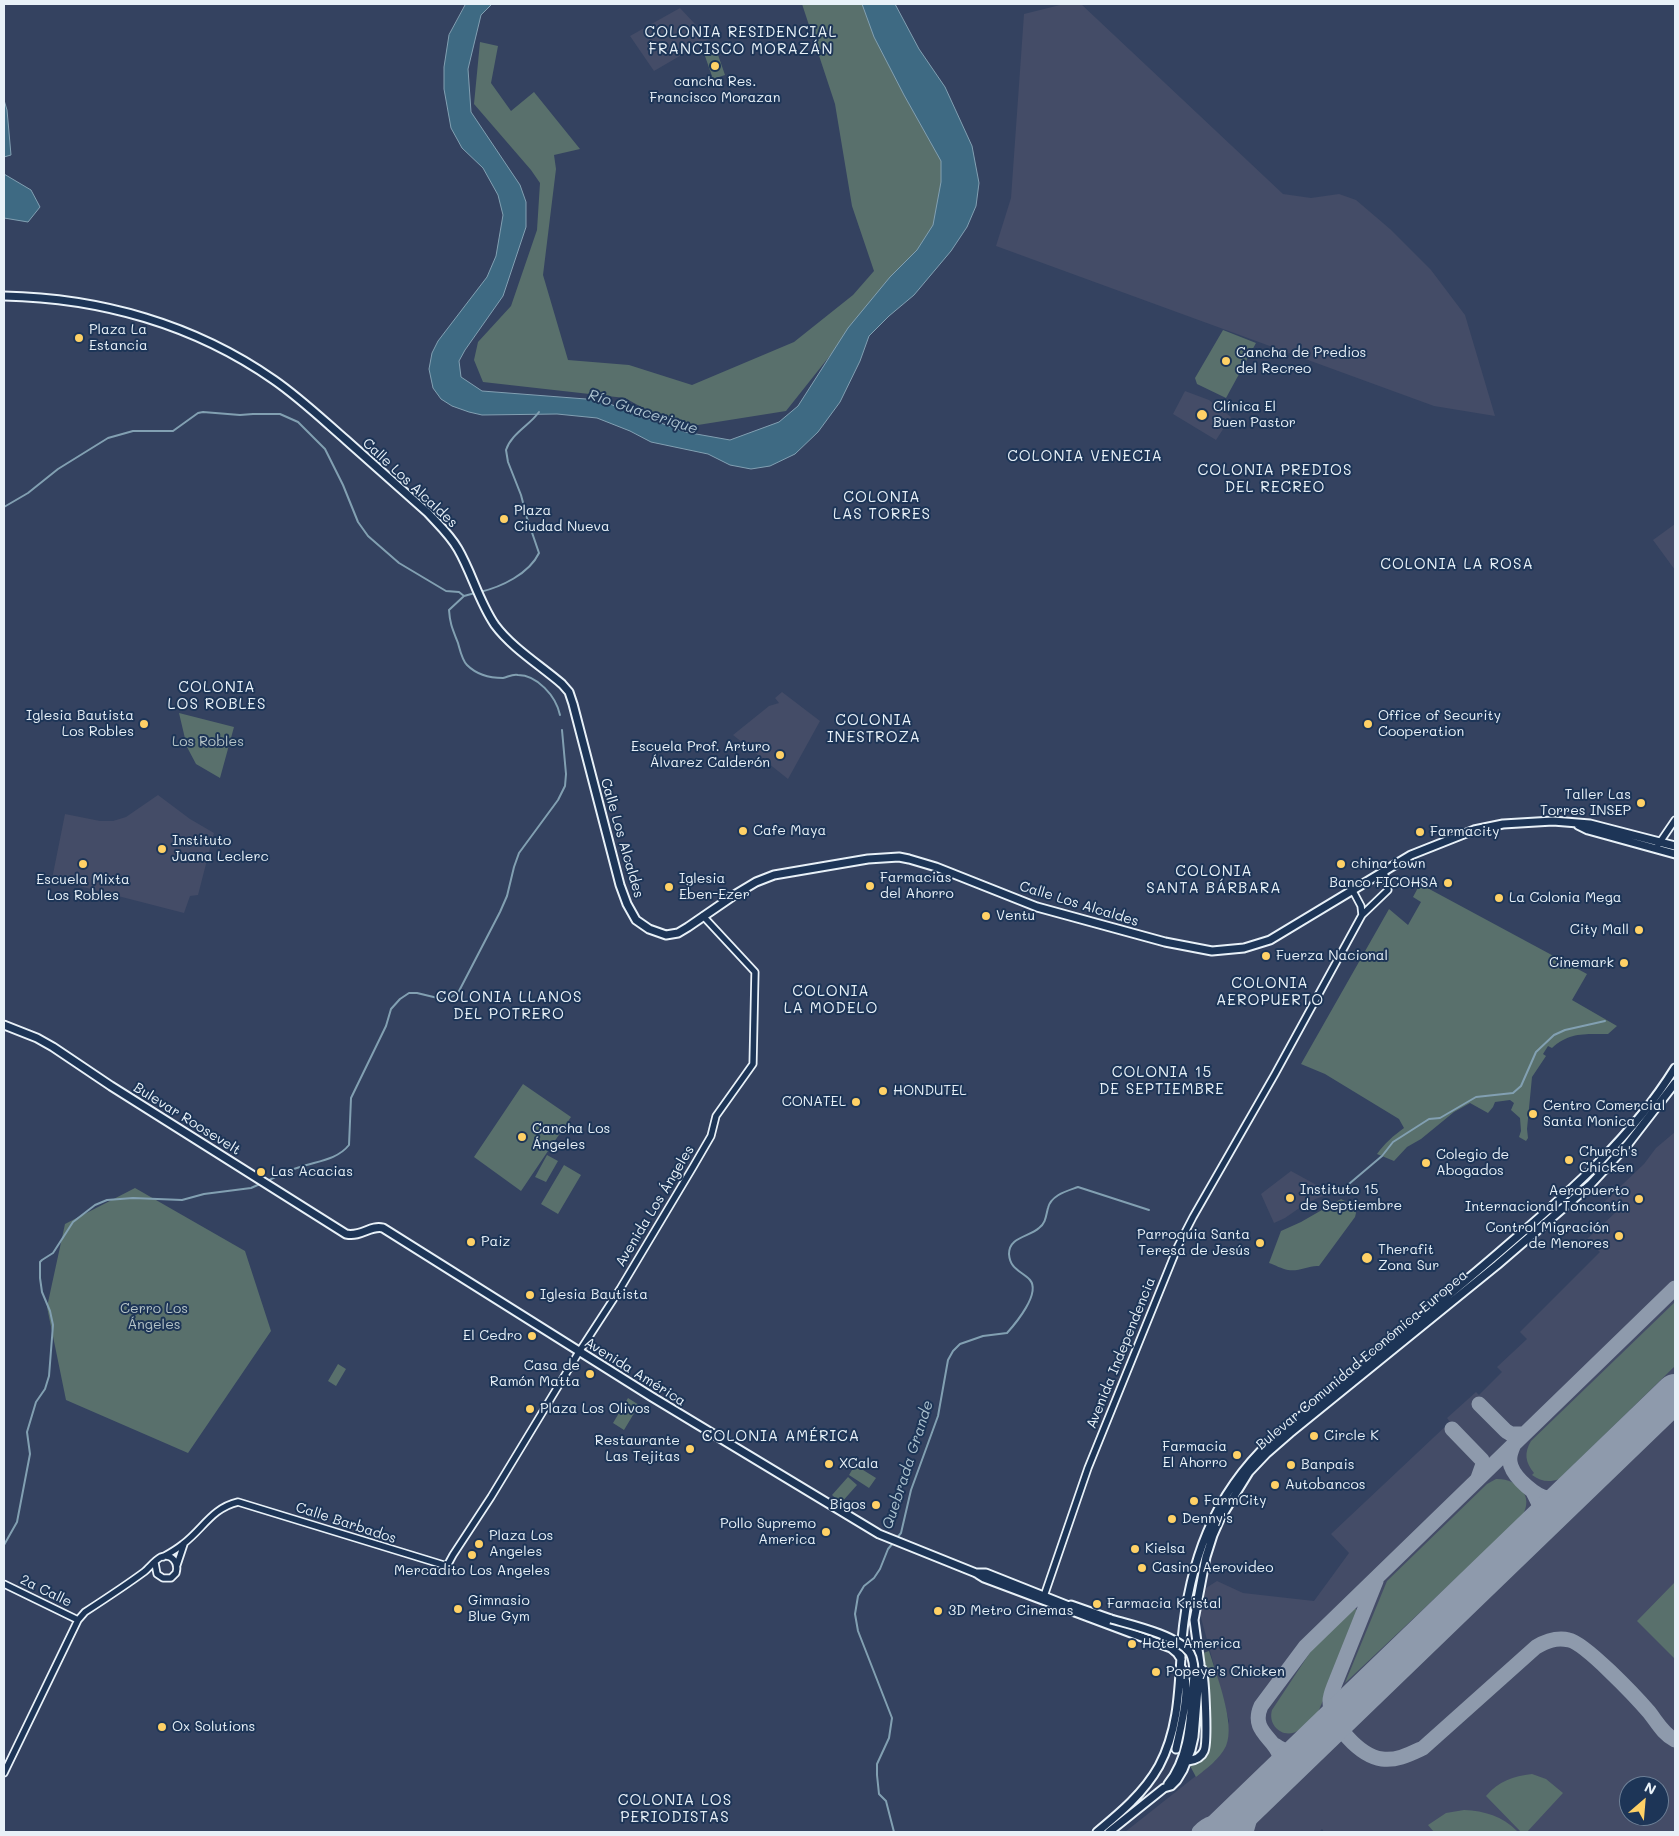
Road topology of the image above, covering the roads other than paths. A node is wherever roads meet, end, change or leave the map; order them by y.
1 (4, 296) edge
2 (1675, 820) edge
3 (1658, 845) junction
4 (1675, 846) edge
5 (1675, 854) edge
6 (1384, 871) junction
7 (1353, 891) junction
8 (1362, 915) junction
9 (704, 916) junction
10 (4, 1025) edge
11 (1675, 1068) edge
12 (1675, 1083) edge
13 (355, 1236) joint
14 (579, 1352) junction
15 (184, 1544) junction
16 (163, 1557) junction
17 (156, 1564) junction
18 (177, 1565) junction
19 (447, 1566) joint
20 (142, 1573) junction
21 (157, 1574) junction
22 (4, 1584) edge
23 (1043, 1598) junction
24 (1063, 1603) junction
25 (78, 1620) junction
26 (1182, 1639) junction
27 (1181, 1663) junction
28 (1200, 1664) junction
29 (1176, 1749) dead end
30 (1188, 1762) dead end
31 (4, 1773) edge
32 (1164, 1788) junction
33 (1097, 1832) edge
34 (1109, 1832) edge

1 - 9 main road, Calle Los Alcaldes
2 - 3 street
3 - 4 main road, Calle Los Alcaldes
3 - 5 main road, Calle Los Alcaldes
3 - 6 main road, Calle Los Alcaldes
6 - 7 main road, Calle Los Alcaldes
6 - 8 street, Avenida Independencia
7 - 8 street
7 - 9 main road, Calle Los Alcaldes
8 - 23 street, Avenida Independencia
9 - 14 street, Avenida Los Ángeles
10 - 13 main road, Bulevar Roosevelt
11 - 26 main road, Bulevar Comunidad Económica Europea
12 - 28 main road, Bulevar Comunidad Económica Europea
13 - 14 main road, Avenida América
14 - 19 street, Avenida Los Ángeles
14 - 23 main road, Avenida América
15 - 16 street
15 - 18 street
15 - 19 street, Calle Barbados
16 - 17 street
16 - 18 street
17 - 20 street
17 - 21 street
18 - 21 street
20 - 21 street
20 - 25 street
22 - 25 street, 2a Calle
23 - 24 main road
23 - 27 main road
24 - 26 main road
24 - 32 main road, bridge
25 - 31 street
26 - 27 main road, Bulevar Comunidad Económica Europea
27 - 29 main road
27 - 33 main road, Bulevar Comunidad Económica Europea
28 - 30 main road
28 - 32 main road, Bulevar Comunidad Económica Europea
32 - 34 main road, Bulevar Comunidad Económica Europea

